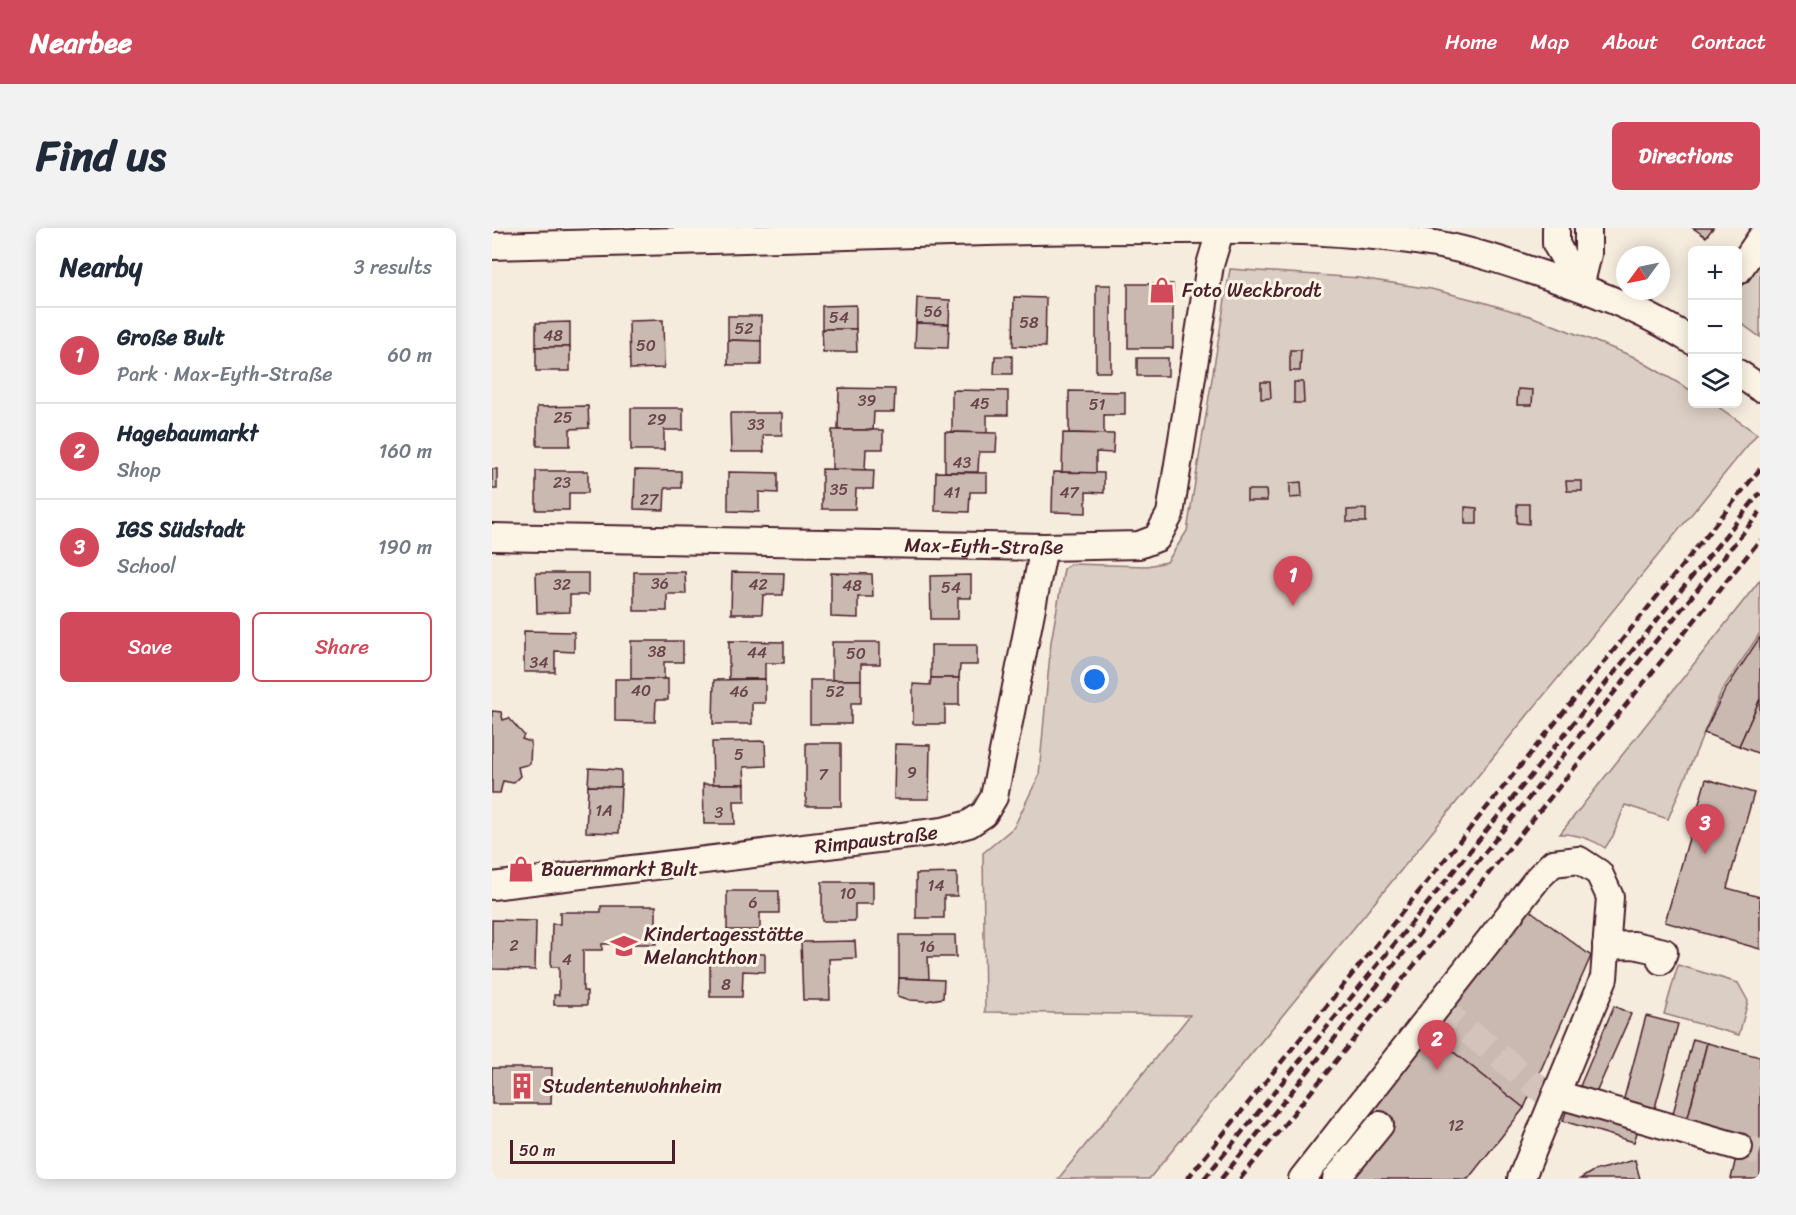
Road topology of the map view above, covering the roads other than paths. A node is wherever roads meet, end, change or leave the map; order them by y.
1 (1556, 228) edge
2 (1588, 228) edge
3 (1030, 229) edge
4 (1221, 229) edge
5 (794, 233) edge
6 (1430, 236) edge
7 (1760, 239) edge
8 (492, 246) edge
9 (1742, 264) edge
10 (1580, 287) junction
11 (1688, 337) edge
12 (492, 537) edge
13 (1044, 547) junction
14 (492, 886) edge
15 (1606, 946) junction
16 (1660, 961) dead end
17 (1555, 1097) junction
18 (1380, 1125) dead end
19 (1739, 1147) tunnel mouth
20 (1309, 1170) edge
21 (1336, 1179) edge
22 (1521, 1179) edge

1 - 10 street
2 - 10 street
3 - 4 street
3 - 5 street
4 - 6 street
4 - 13 street, Max-Eyth-Straße
5 - 8 street
6 - 10 street
7 - 9 street
10 - 11 street
12 - 13 street, Max-Eyth-Straße
13 - 14 street, Rimpaustraße
15 - 16 street
15 - 17 street
15 - 20 street
17 - 19 street
17 - 22 street
18 - 21 street
20 - 21 street

